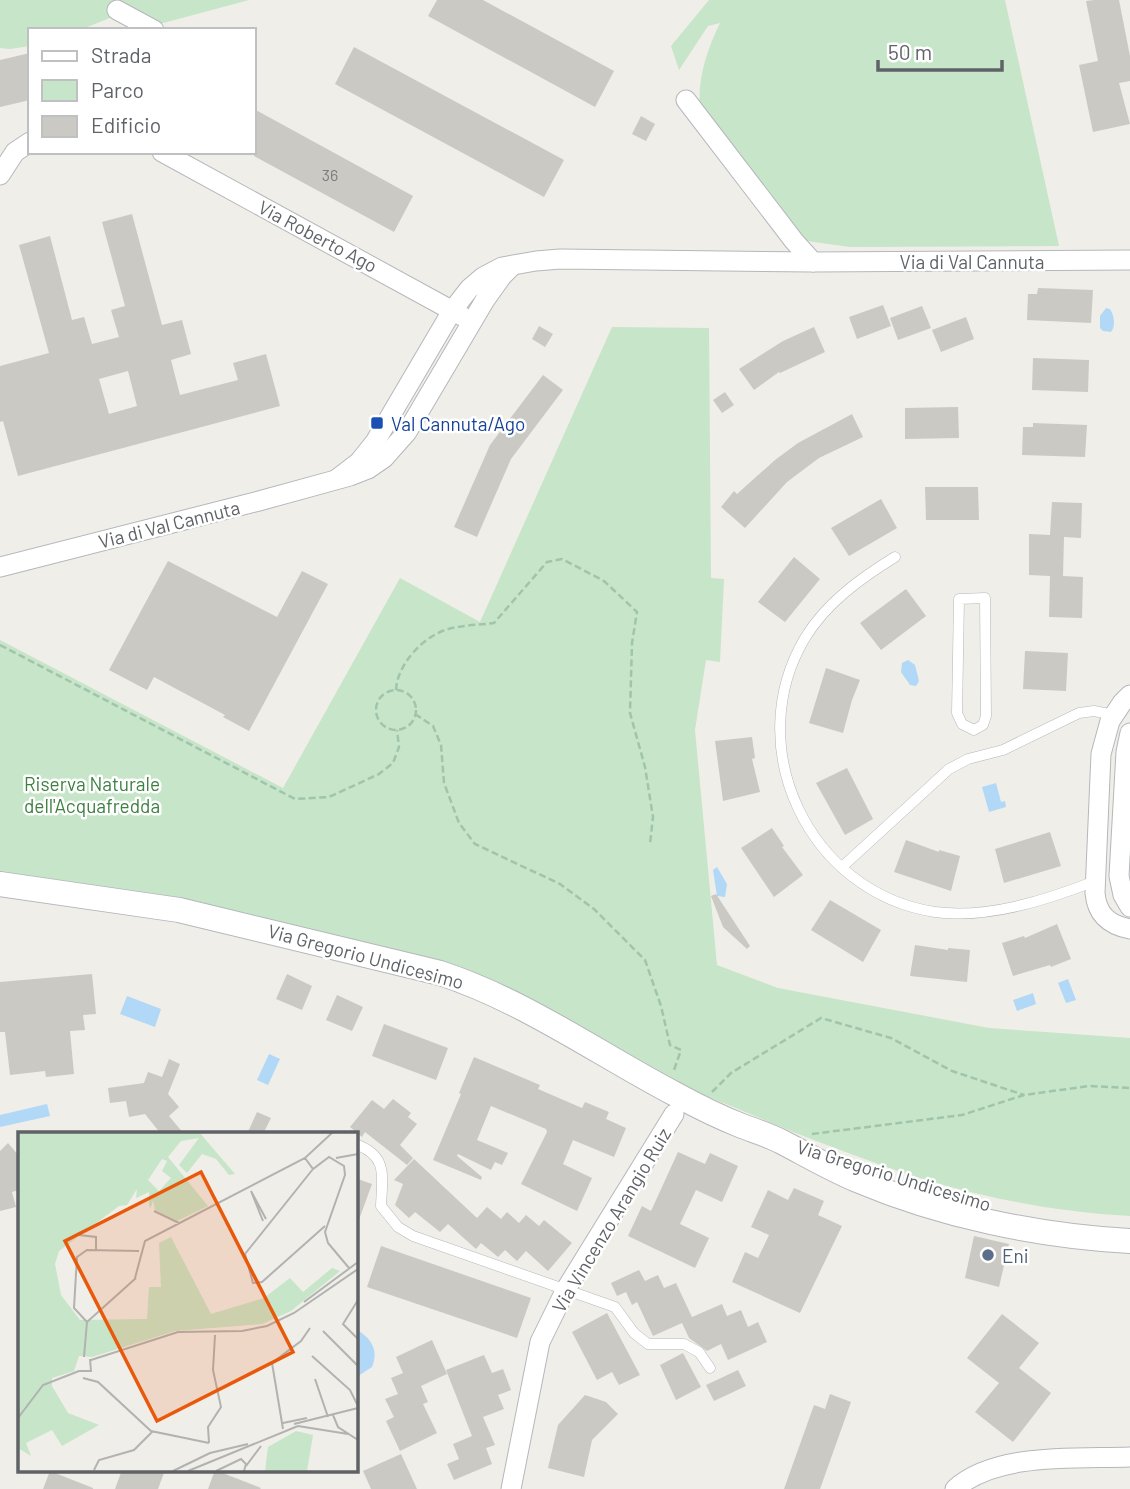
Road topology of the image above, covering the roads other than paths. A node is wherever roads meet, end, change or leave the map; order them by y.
1 (117, 10) dead end
2 (149, 28) edge
3 (687, 100) dead end
4 (28, 143) edge
5 (173, 155) edge
6 (0, 175) edge
7 (1130, 260) edge
8 (813, 262) junction
9 (513, 265) junction
10 (452, 311) junction
11 (472, 322) junction
12 (338, 478) junction
13 (895, 557) dead end
14 (0, 567) edge
15 (985, 598) joint
16 (1130, 695) edge
17 (1114, 715) junction
18 (1130, 733) edge
19 (842, 867) junction
20 (1096, 881) junction
21 (0, 884) edge
22 (1130, 907) edge
23 (1130, 929) edge
24 (674, 1115) dead end
25 (782, 1142) junction
26 (357, 1145) edge
27 (1130, 1225) edge
28 (1130, 1241) edge
29 (566, 1289) junction
30 (710, 1368) dead end
31 (1130, 1457) edge
32 (511, 1489) edge
33 (955, 1489) edge

1 - 2 street
3 - 8 street
4 - 6 street
5 - 10 street, Via Roberto Ago
7 - 8 street, Via di Val Cannuta
8 - 9 street, Via di Val Cannuta
9 - 10 street, Via di Val Cannuta
9 - 11 street, Via di Val Cannuta
10 - 11 street, Via Roberto Ago
10 - 12 street, Via di Val Cannuta
11 - 12 street, Via di Val Cannuta
12 - 14 street, Via di Val Cannuta
13 - 19 lane
15 - 15 lane
16 - 17 street
17 - 19 lane
17 - 20 street
18 - 22 street
19 - 20 lane
20 - 23 street
21 - 25 street, Via Gregorio Undicesimo
24 - 29 street, Via Vincenzo Arangio Ruiz
25 - 27 street, Via Gregorio Undicesimo
25 - 28 street, Via Gregorio Undicesimo
26 - 29 lane
29 - 30 lane
29 - 32 street, Via Vincenzo Arangio Ruiz
31 - 33 street

